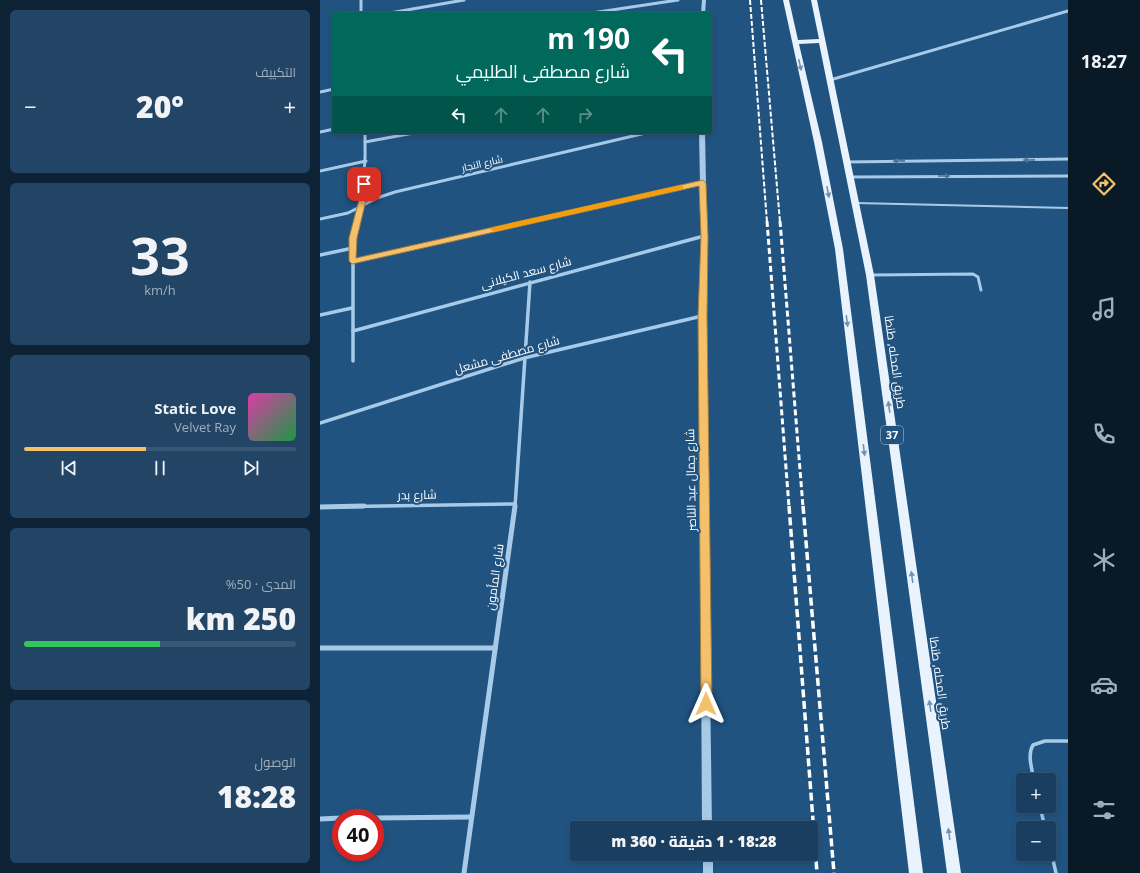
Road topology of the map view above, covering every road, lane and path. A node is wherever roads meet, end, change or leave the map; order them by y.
1 (361, 0) edge
2 (464, 0) edge
3 (678, 0) edge
4 (704, 0) edge
5 (786, 0) edge
6 (814, 0) edge
7 (1068, 11) edge
8 (361, 12) edge
9 (395, 12) edge
10 (598, 12) edge
11 (704, 12) edge
12 (822, 41) junction
13 (795, 42) junction
14 (830, 80) junction
15 (332, 89) edge
16 (320, 92) edge
17 (332, 129) edge
18 (320, 132) edge
19 (365, 134) edge
20 (408, 134) edge
21 (642, 134) edge
22 (702, 134) edge
23 (365, 142) junction
24 (1068, 159) edge
25 (366, 161) junction
26 (846, 162) junction
27 (320, 171) edge
28 (1068, 176) edge
29 (849, 177) junction
30 (703, 183) junction
31 (854, 203) junction
32 (360, 208) junction
33 (1068, 208) edge
34 (320, 219) edge
35 (704, 236) junction
36 (353, 248) junction
37 (320, 255) edge
38 (352, 261) junction
39 (870, 275) junction
40 (530, 282) junction
41 (981, 290) dead end
42 (352, 308) junction
43 (320, 315) edge
44 (702, 316) junction
45 (353, 331) junction
46 (524, 358) junction
47 (353, 361) dead end
48 (320, 423) edge
49 (515, 504) junction
50 (320, 507) edge
51 (320, 648) edge
52 (495, 648) junction
53 (1068, 741) edge
54 (1033, 773) edge
55 (471, 817) junction
56 (332, 818) edge
57 (384, 818) edge
58 (320, 819) edge
59 (707, 821) edge
60 (708, 861) edge
61 (1053, 861) edge
62 (464, 873) edge
63 (708, 873) edge
64 (916, 873) edge
65 (954, 873) edge
66 (1056, 873) edge

1 - 8 street
2 - 9 street
3 - 10 street
4 - 11 street
5 - 13 main road
6 - 12 main road, طريق المحله, طنطا / 37
7 - 14 street
12 - 13 main road
12 - 14 main road, طريق المحله, طنطا / 37
13 -> 64 main road
14 - 26 main road, طريق المحله, طنطا / 37
15 - 16 street
17 - 18 street
19 - 23 street
20 - 23 street
21 - 32 street, شارع النجار
22 - 30 street, شارع جمال عبد الناصر
23 - 25 street
24 -> 26 street
25 - 27 street
25 - 32 street
26 - 29 main road, طريق المحله, طنطا / 37
29 -> 28 street
29 - 31 main road, طريق المحله, طنطا / 37
30 - 35 street, شارع جمال عبد الناصر
30 - 38 street
31 - 33 lane
31 - 39 main road, طريق المحله, طنطا / 37
32 - 34 street, شارع النجار
32 - 36 street
35 - 40 street, شارع سعد الكيلانى
35 - 44 street, شارع جمال عبد الناصر
36 - 37 street
36 - 38 street
38 - 42 street
39 - 41 lane
65 -> 39 main road, طريق المحله, طنطا / 37
40 - 45 street, شارع سعد الكيلانى
40 - 46 street, شارع المأمون
42 - 43 street
42 - 45 street
44 - 46 street, شارع مصطفى مشعل
44 - 59 street, شارع جمال عبد الناصر
45 - 47 street
46 - 48 street, شارع مصطفى مشعل
46 - 49 street, شارع المأمون
49 - 50 street, شارع بدر
49 - 52 street, شارع المأمون
51 - 52 street
52 - 55 street, شارع المأمون
53 - 54 lane
55 - 57 street
55 - 62 street, شارع المأمون
56 - 58 street
60 - 63 street
61 - 66 lane

